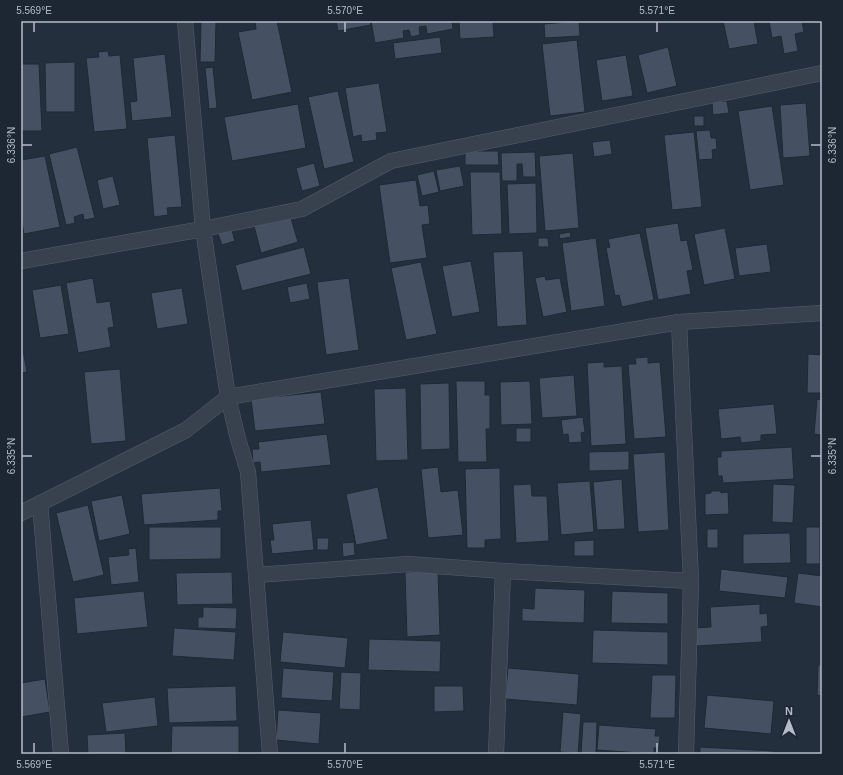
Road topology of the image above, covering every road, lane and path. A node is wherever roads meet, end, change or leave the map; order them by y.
1 (185, 21) edge
2 (822, 73) edge
3 (204, 229) junction
4 (21, 261) edge
5 (822, 314) edge
6 (679, 322) junction
7 (228, 397) junction
8 (40, 503) junction
9 (21, 513) edge
10 (503, 571) junction
11 (256, 575) junction
12 (690, 581) junction
13 (61, 754) edge
14 (270, 754) edge
15 (496, 754) edge
16 (686, 754) edge

1 - 3 street
2 - 3 street
3 - 4 street
3 - 7 street
5 - 6 street
6 - 7 street
6 - 12 street
7 - 8 street
7 - 11 street
8 - 9 street
8 - 13 street
10 - 11 street
10 - 12 street
10 - 15 street
11 - 14 street
12 - 16 street

